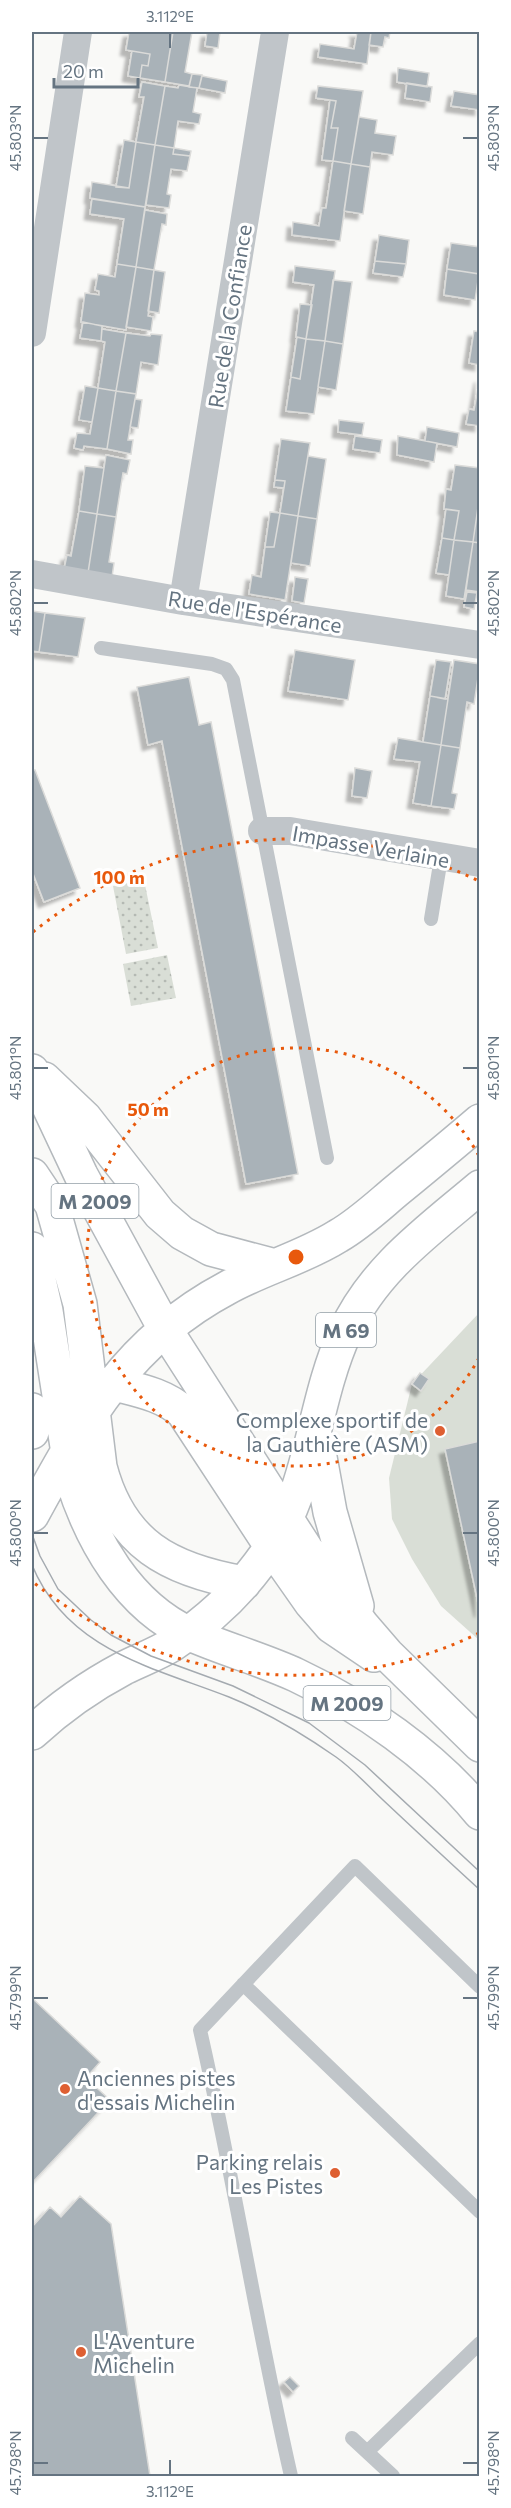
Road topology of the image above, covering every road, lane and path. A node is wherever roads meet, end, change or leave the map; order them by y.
1 (78, 32) edge
2 (275, 32) edge
3 (32, 333) edge
4 (32, 574) edge
5 (183, 601) junction
6 (480, 645) edge
7 (101, 648) dead end
8 (262, 831) junction
9 (441, 858) junction
10 (480, 863) edge
11 (431, 919) dead end
12 (32, 1069) edge
13 (480, 1121) edge
14 (327, 1158) dead end
15 (32, 1175) edge
16 (480, 1187) edge
17 (32, 1249) edge
18 (275, 1266) junction
19 (165, 1329) junction
20 (103, 1395) junction
21 (32, 1410) edge
22 (32, 1432) edge
23 (316, 1433) junction
24 (67, 1450) junction
25 (32, 1515) edge
26 (287, 1518) junction
27 (271, 1546) junction
28 (244, 1583) junction
29 (362, 1625) junction
30 (189, 1633) junction
31 (413, 1681) junction
32 (32, 1733) edge
33 (480, 1745) edge
34 (480, 1814) edge
35 (243, 1984) junction
36 (480, 1987) edge
37 (480, 2212) edge
38 (480, 2343) edge
39 (352, 2438) dead end
40 (367, 2452) junction
41 (291, 2476) edge
42 (393, 2476) edge

1 - 3 street
2 - 5 street, Rue de la Confiance
4 - 5 street, Rue de l'Espérance
5 - 6 street, Rue de l'Espérance
7 - 8 lane
8 - 9 street, Impasse Verlaine
8 - 14 lane
9 - 10 street, Impasse Verlaine
9 - 11 lane
12 - 18 main road
12 - 19 main road, M 2009
13 - 18 main road
15 - 20 main road
16 - 23 main road, M 69
17 - 24 main road, M 2009
18 - 19 main road
19 - 20 main road
19 - 26 main road, M 2009
20 - 24 main road
20 - 27 main road
20 - 28 main road
21 - 22 main road
23 - 26 main road, M 69
23 - 29 main road
24 - 25 main road
24 - 30 main road, M 2009
26 - 27 main road, M 69
26 - 29 main road, M 2009
27 - 28 main road, M 69
27 - 31 main road
28 - 30 main road, M 69
29 - 31 main road, M 2009
30 - 32 main road, M 69
30 - 34 main road, M 2009
31 - 33 main road, M 2009
35 - 36 lane
35 - 37 lane
35 - 41 lane
38 - 40 lane
39 - 40 lane
40 - 42 lane

